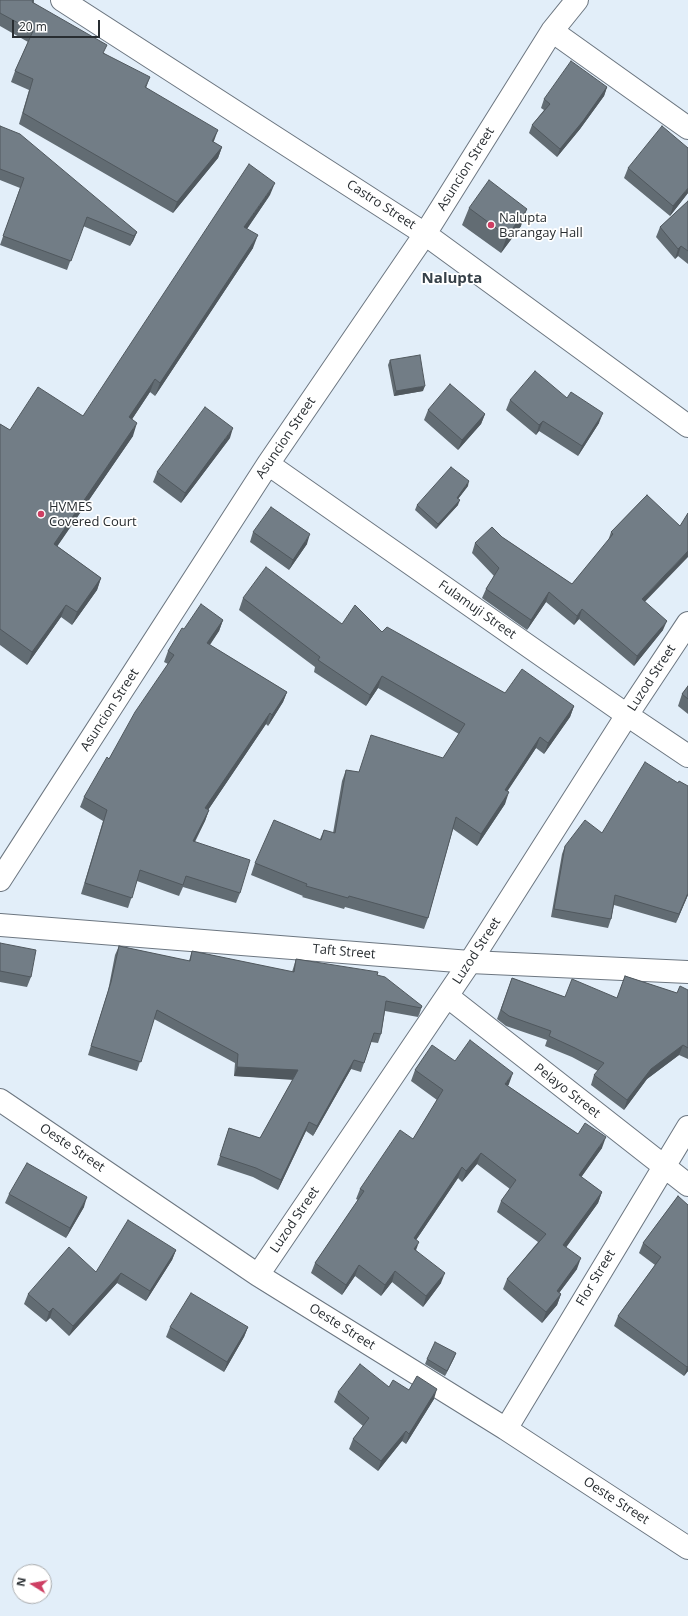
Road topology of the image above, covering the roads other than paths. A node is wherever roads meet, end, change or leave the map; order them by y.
1 (62, 0) edge
2 (577, 0) edge
3 (552, 31) junction
4 (688, 128) edge
5 (425, 234) junction
6 (688, 426) edge
7 (268, 464) junction
8 (688, 623) edge
9 (627, 715) junction
10 (688, 756) edge
11 (0, 880) edge
12 (0, 925) edge
13 (470, 962) junction
14 (688, 972) edge
15 (447, 996) junction
16 (0, 1100) edge
17 (688, 1127) edge
18 (663, 1167) junction
19 (688, 1185) edge
20 (258, 1275) junction
21 (506, 1429) junction
22 (688, 1548) edge

1 - 5 street, Castro Street
2 - 3 street, Asuncion Street
3 - 4 street
3 - 5 street, Asuncion Street
5 - 6 street, Castro Street
5 - 7 street, Asuncion Street
7 - 9 street, Fulamuji Street
7 - 11 street, Asuncion Street
8 - 9 street, Luzod Street
9 - 10 street, Fulamuji Street
9 - 13 street, Luzod Street
12 - 13 street, Taft Street
13 - 14 street, Taft Street
13 - 15 street, Luzod Street
15 - 18 street, Pelayo Street
15 - 20 street, Luzod Street
16 - 20 street, Oeste Street
17 - 18 street, Flor Street
18 - 19 street, Pelayo Street
18 - 21 street, Flor Street
20 - 21 street, Oeste Street
21 - 22 street, Oeste Street

